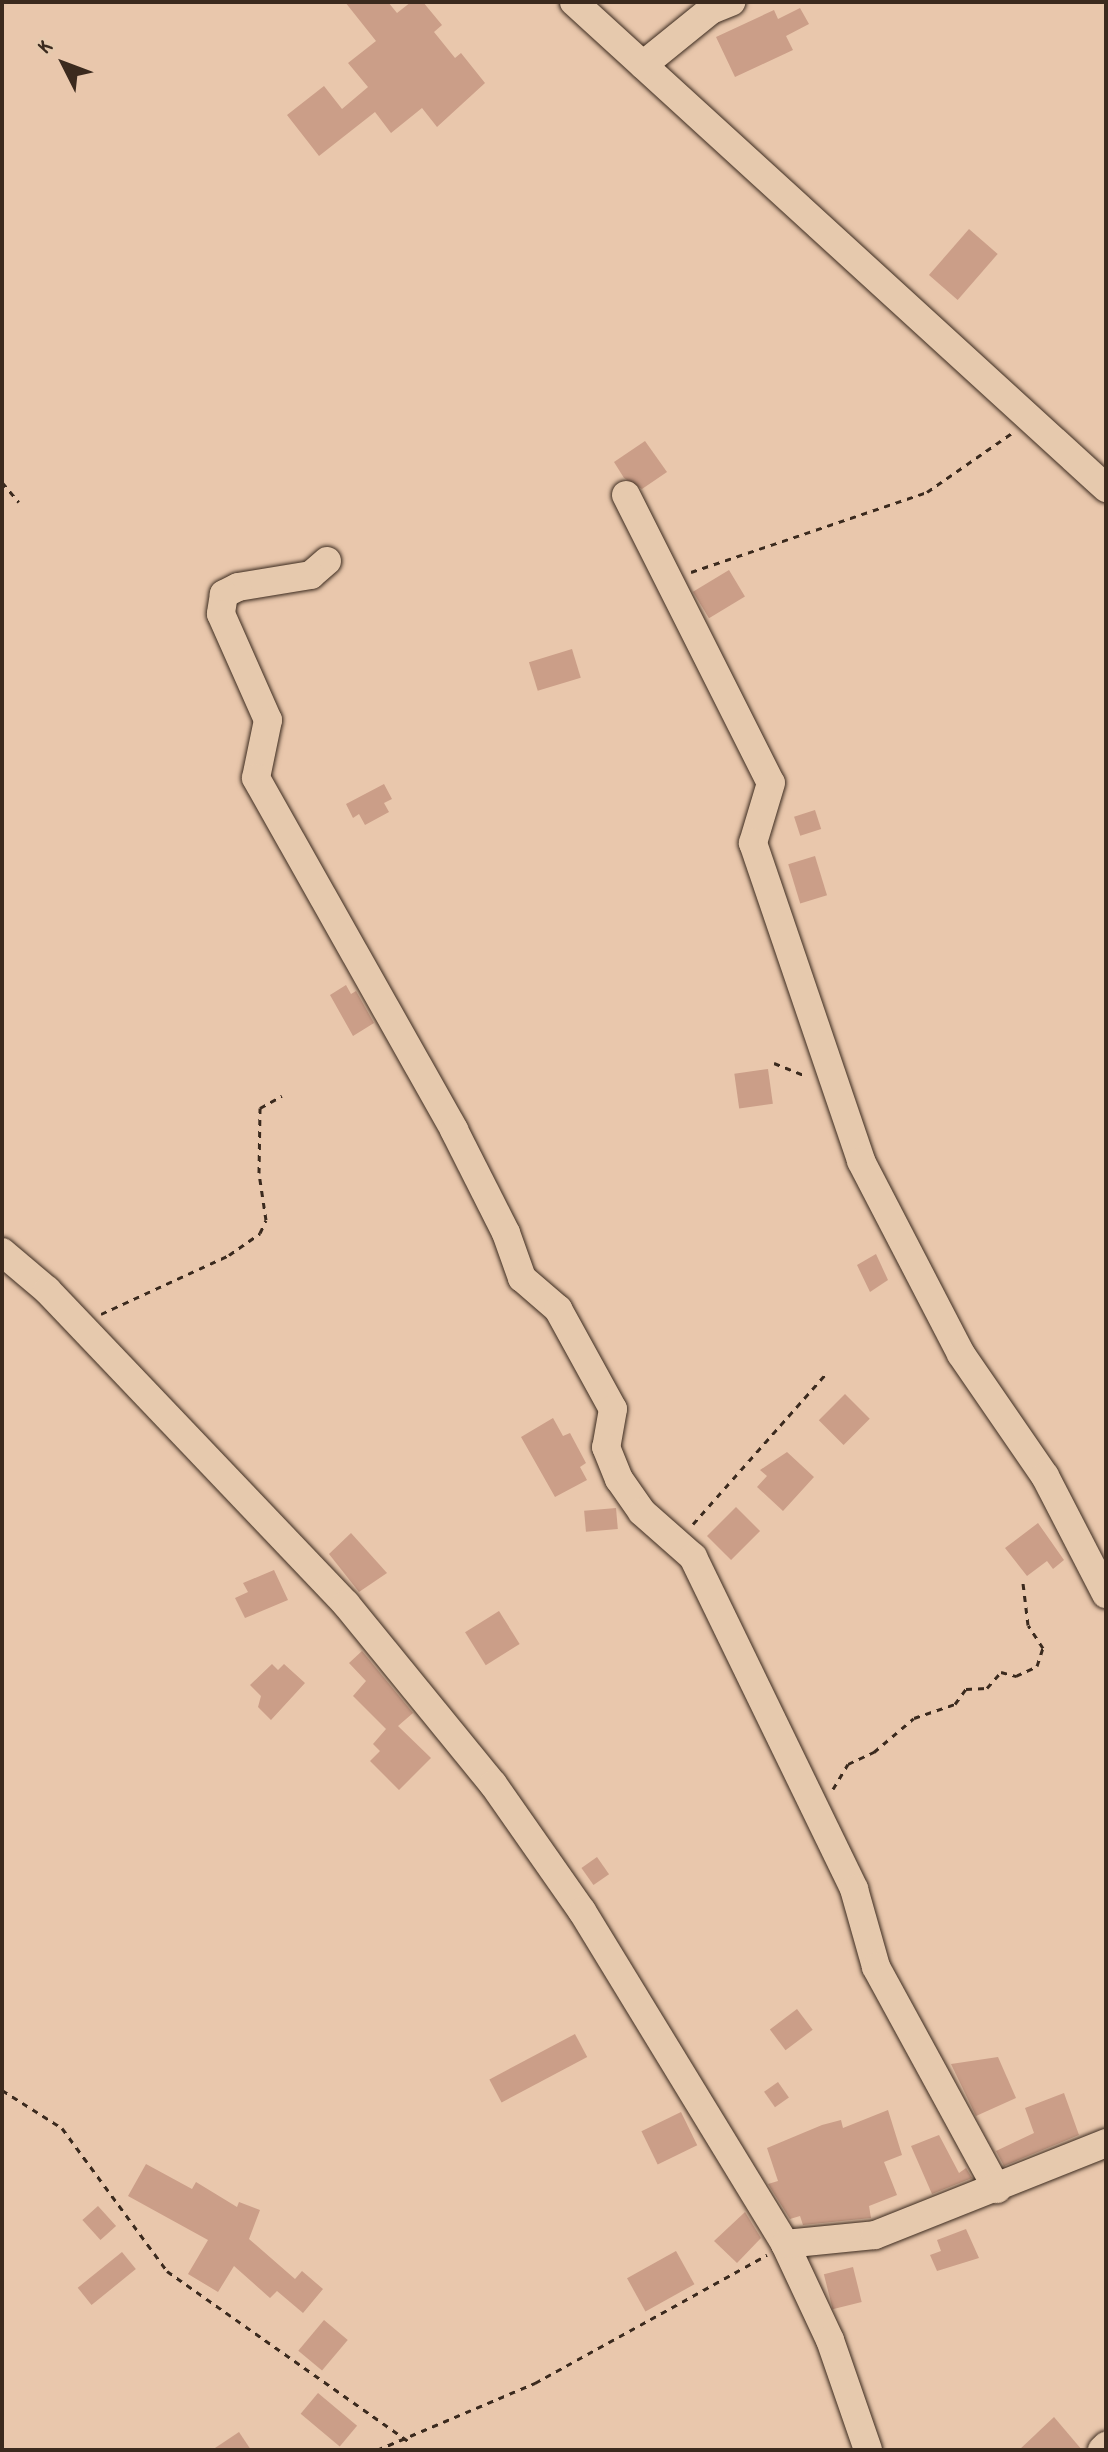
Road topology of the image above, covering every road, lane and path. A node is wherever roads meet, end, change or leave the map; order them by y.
1 (574, 2) edge
2 (731, 2) edge
3 (643, 65) junction
4 (1030, 420) junction
5 (2, 482) edge
6 (1106, 488) edge
7 (626, 495) dead end
8 (19, 502) dead end
9 (327, 561) dead end
10 (669, 579) junction
11 (774, 1063) dead end
12 (835, 1083) junction
13 (282, 1096) dead end
14 (2, 1252) edge
15 (79, 1325) junction
16 (825, 1375) dead end
17 (675, 1545) junction
18 (1023, 1583) dead end
19 (1106, 1594) edge
20 (813, 1801) junction
21 (2, 2090) edge
22 (1106, 2143) edge
23 (997, 2189) junction
24 (785, 2244) junction
25 (408, 2441) junction
26 (377, 2450) edge
27 (868, 2450) edge

1 - 3 street
2 - 3 street
3 - 4 street
4 - 6 street
4 - 10 path
5 - 8 path
7 - 10 street
9 - 17 street
10 - 12 street
11 - 12 path
12 - 19 street
13 - 15 path
14 - 15 street
15 - 24 street
16 - 17 path
17 - 20 street
18 - 20 path
20 - 23 street
21 - 25 path
22 - 23 street
23 - 24 street
24 - 25 path
24 - 27 street
25 - 26 path

